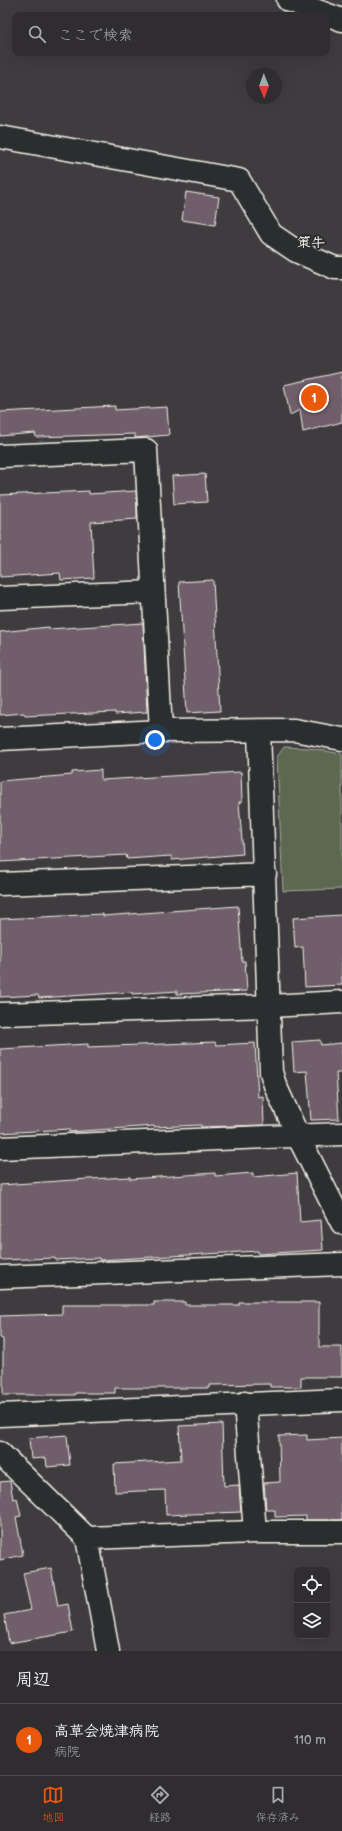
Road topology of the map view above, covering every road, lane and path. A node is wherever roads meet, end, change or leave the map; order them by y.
1 (288, 0) edge
2 (320, 12) edge
3 (330, 16) edge
4 (342, 20) edge
5 (0, 137) edge
6 (342, 268) edge
7 (0, 456) edge
8 (153, 592) junction
9 (0, 598) edge
10 (259, 731) junction
11 (160, 732) junction
12 (0, 739) edge
13 (342, 739) edge
14 (265, 874) junction
15 (0, 884) edge
16 (342, 1002) edge
17 (270, 1006) junction
18 (0, 1014) edge
19 (342, 1134) edge
20 (298, 1136) junction
21 (0, 1148) edge
22 (342, 1223) edge
23 (342, 1264) edge
24 (0, 1277) edge
25 (342, 1400) edge
26 (245, 1403) junction
27 (0, 1415) edge
28 (0, 1453) edge
29 (255, 1532) junction
30 (342, 1532) edge
31 (87, 1538) junction
32 (108, 1651) edge

1 - 2 street
3 - 4 street
5 - 6 street
7 - 8 street
8 - 9 street
8 - 11 street
10 - 11 street
10 - 13 street
10 - 14 street
11 - 12 street
14 - 15 street
14 - 17 street
16 - 17 street
17 - 18 street
17 - 20 street
19 - 20 street
20 - 21 street
20 - 22 street
23 - 24 street
25 - 26 street
26 - 27 street
26 - 29 street
28 - 31 street
29 - 30 street
29 - 31 street
31 - 32 street

